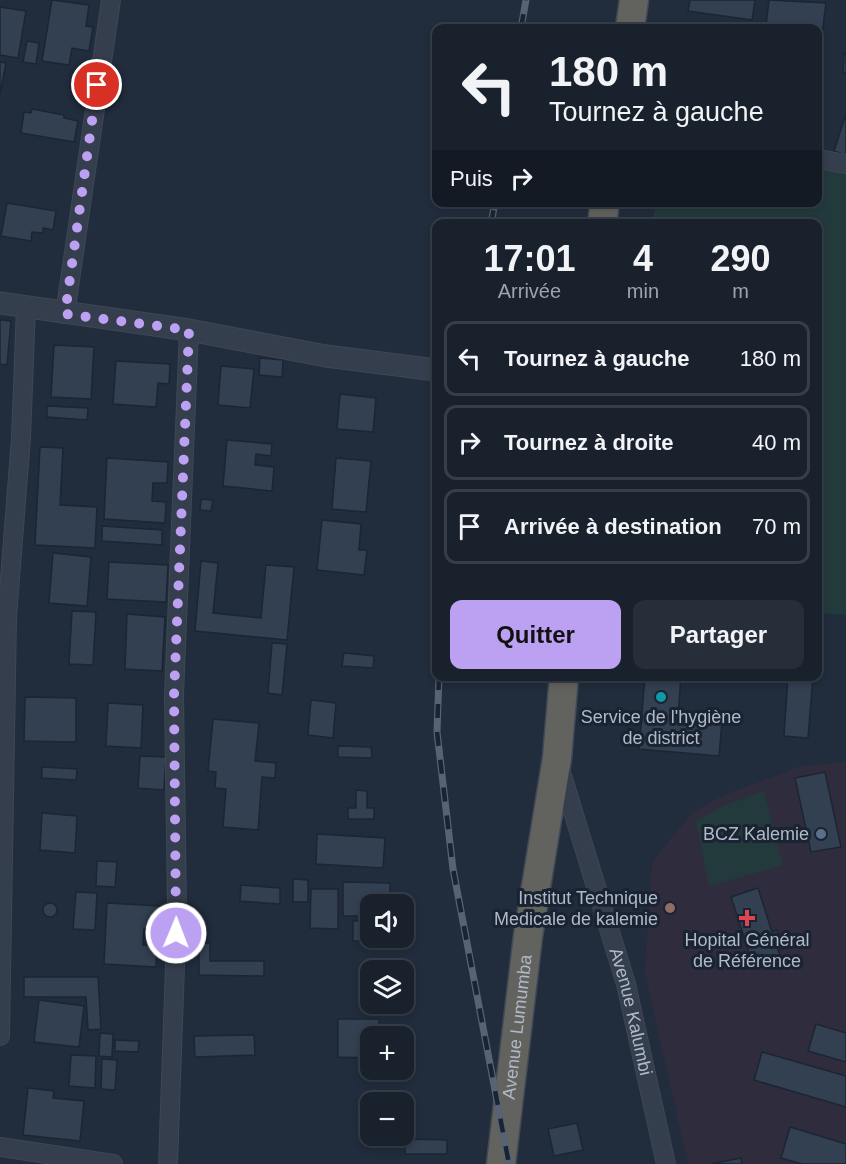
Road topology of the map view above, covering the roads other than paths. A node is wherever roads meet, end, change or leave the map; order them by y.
1 (111, 0) edge
2 (634, 0) edge
3 (631, 24) edge
4 (822, 160) edge
5 (846, 164) edge
6 (0, 303) edge
7 (26, 308) junction
8 (65, 314) junction
9 (189, 330) junction
10 (432, 369) edge
11 (564, 681) edge
12 (557, 758) junction
13 (1, 849) edge
14 (0, 1036) edge
15 (0, 1147) edge
16 (113, 1164) edge
17 (168, 1164) edge
18 (501, 1164) edge
19 (666, 1164) edge

1 - 8 street
2 - 3 highway
4 - 5 street
6 - 7 street
7 - 8 street
7 - 13 street
8 - 9 street
9 - 10 street
9 - 17 street
11 - 12 highway, Avenue Lumumba
12 - 18 highway, Avenue Lumumba
12 - 19 street, Avenue Kalumbi
13 - 14 street
15 - 16 street

